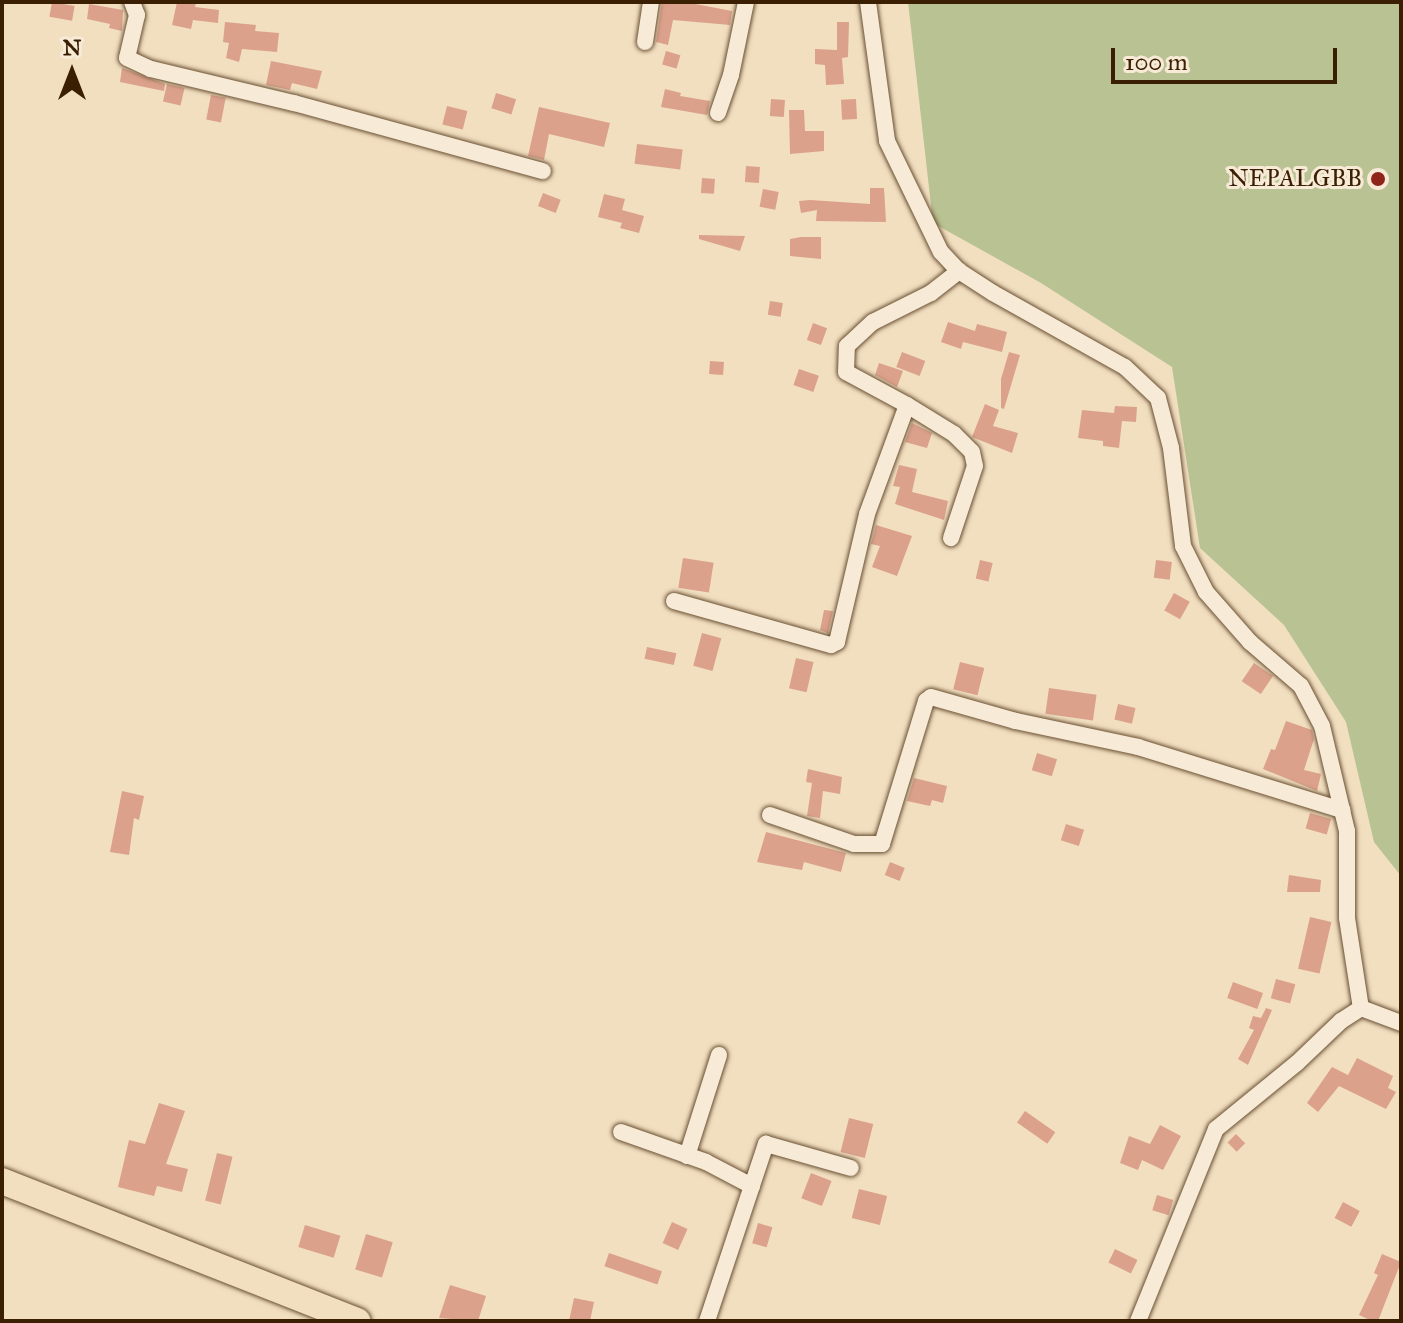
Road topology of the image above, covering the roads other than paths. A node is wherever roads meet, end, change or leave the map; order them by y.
1 (132, 2) edge
2 (651, 2) edge
3 (746, 2) edge
4 (868, 2) edge
5 (645, 42) dead end
6 (718, 113) dead end
7 (543, 171) dead end
8 (959, 271) junction
9 (907, 405) junction
10 (951, 538) dead end
11 (674, 601) dead end
12 (1342, 810) junction
13 (770, 815) dead end
14 (1361, 1008) junction
15 (1401, 1023) edge
16 (719, 1055) dead end
17 (621, 1132) dead end
18 (687, 1156) junction
19 (851, 1168) dead end
20 (2, 1181) edge
21 (752, 1186) junction
22 (357, 1321) edge
23 (707, 1321) edge
24 (1138, 1321) edge

1 - 7 street
2 - 5 street
3 - 6 street
4 - 8 street
8 - 9 street
8 - 12 street
9 - 10 street
9 - 11 street
12 - 13 street
12 - 14 street
14 - 15 street
14 - 24 street
16 - 18 street
17 - 18 street
18 - 21 street
19 - 21 street
20 - 22 main road
21 - 23 street

